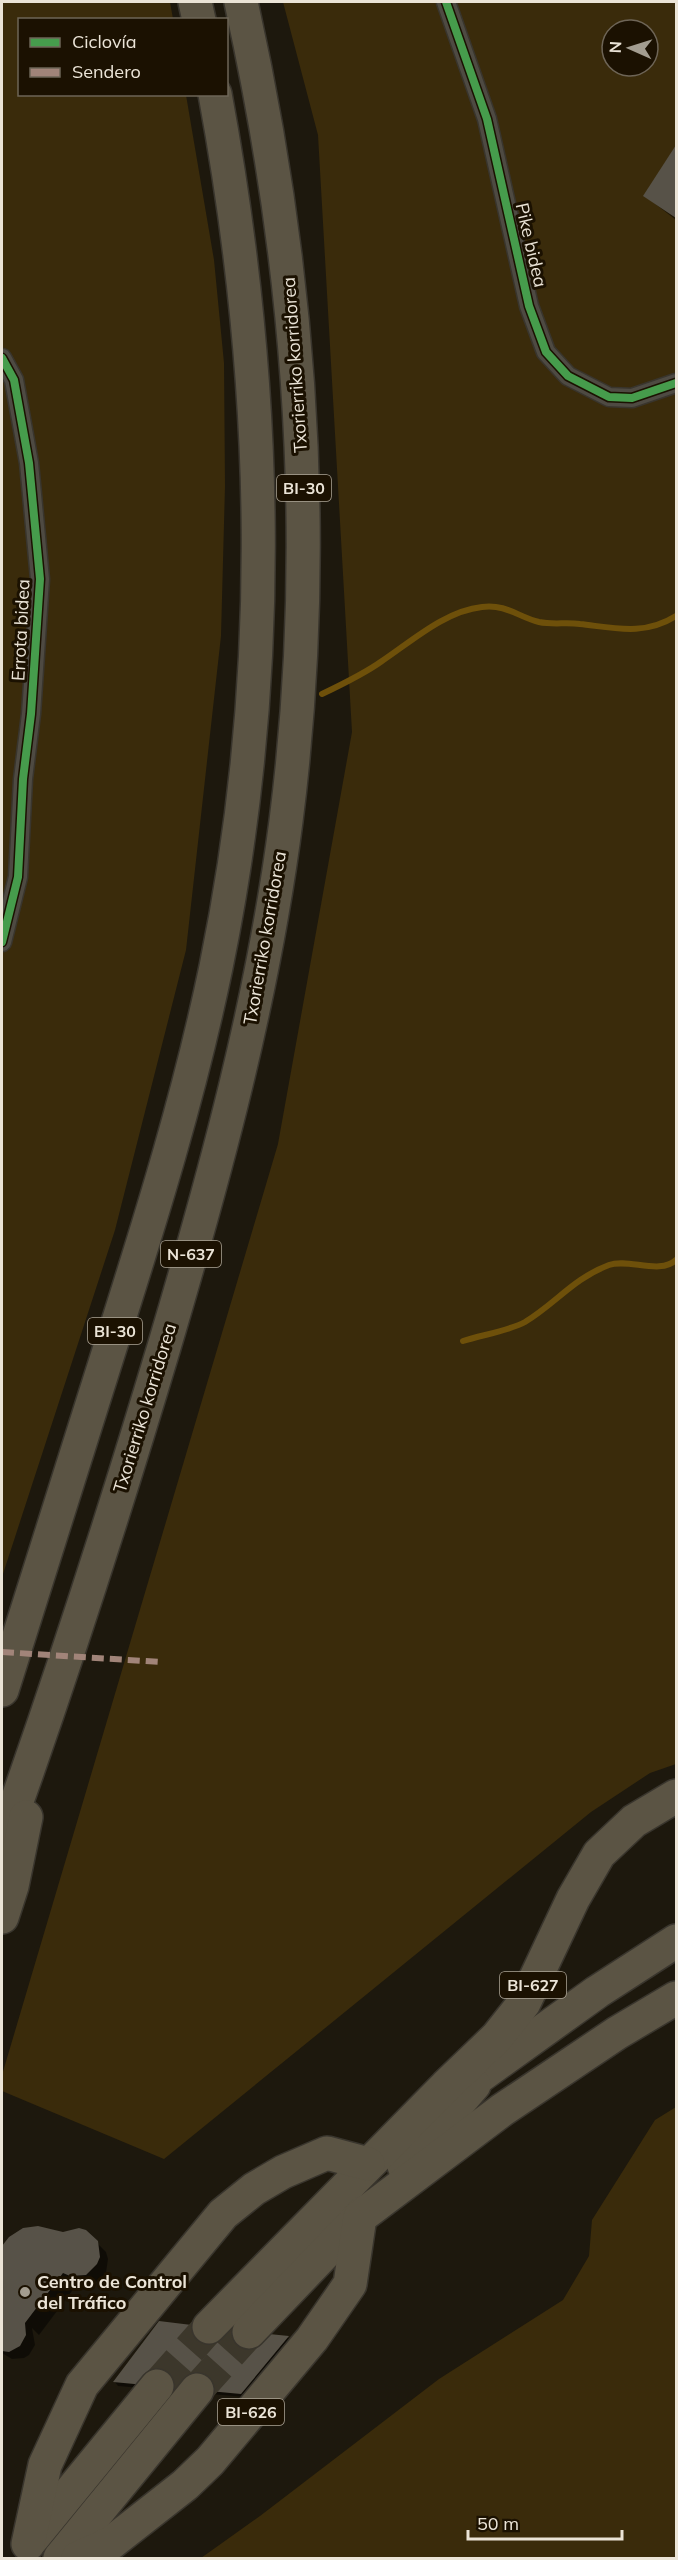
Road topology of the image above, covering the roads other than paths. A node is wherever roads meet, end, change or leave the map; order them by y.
1 (195, 2) edge
2 (241, 2) edge
3 (446, 2) edge
4 (199, 18) edge
5 (215, 96) edge
6 (2, 358) edge
7 (676, 383) edge
8 (2, 942) edge
9 (260, 977) joint
10 (2, 1690) edge
11 (47, 1719) junction
12 (676, 1796) edge
13 (2, 1843) edge
14 (2, 1917) edge
15 (676, 1941) edge
16 (676, 1998) edge
17 (487, 2070) junction
18 (368, 2164) junction
19 (360, 2217) junction
20 (209, 2327) tunnel mouth
21 (249, 2332) tunnel mouth
22 (157, 2386) tunnel mouth
23 (197, 2390) tunnel mouth
24 (22, 2551) edge
25 (60, 2559) edge
26 (78, 2559) edge

1 - 4 highway
2 - 9 highway, Txorierriko korridorea / BI-30
3 - 7 street, Pike bidea
5 - 10 highway, BI-30
6 - 8 street, Errota bidea
9 - 11 highway, Txorierriko korridorea / N-637
11 - 13 highway, Txorierriko korridorea
11 - 14 highway
12 - 18 highway, BI-627
15 - 17 highway
16 - 19 highway
17 - 18 highway
17 - 19 highway
18 - 20 highway
18 - 24 highway
19 - 21 highway
19 - 26 highway, BI-626
22 - 24 highway
23 - 25 highway, BI-626

